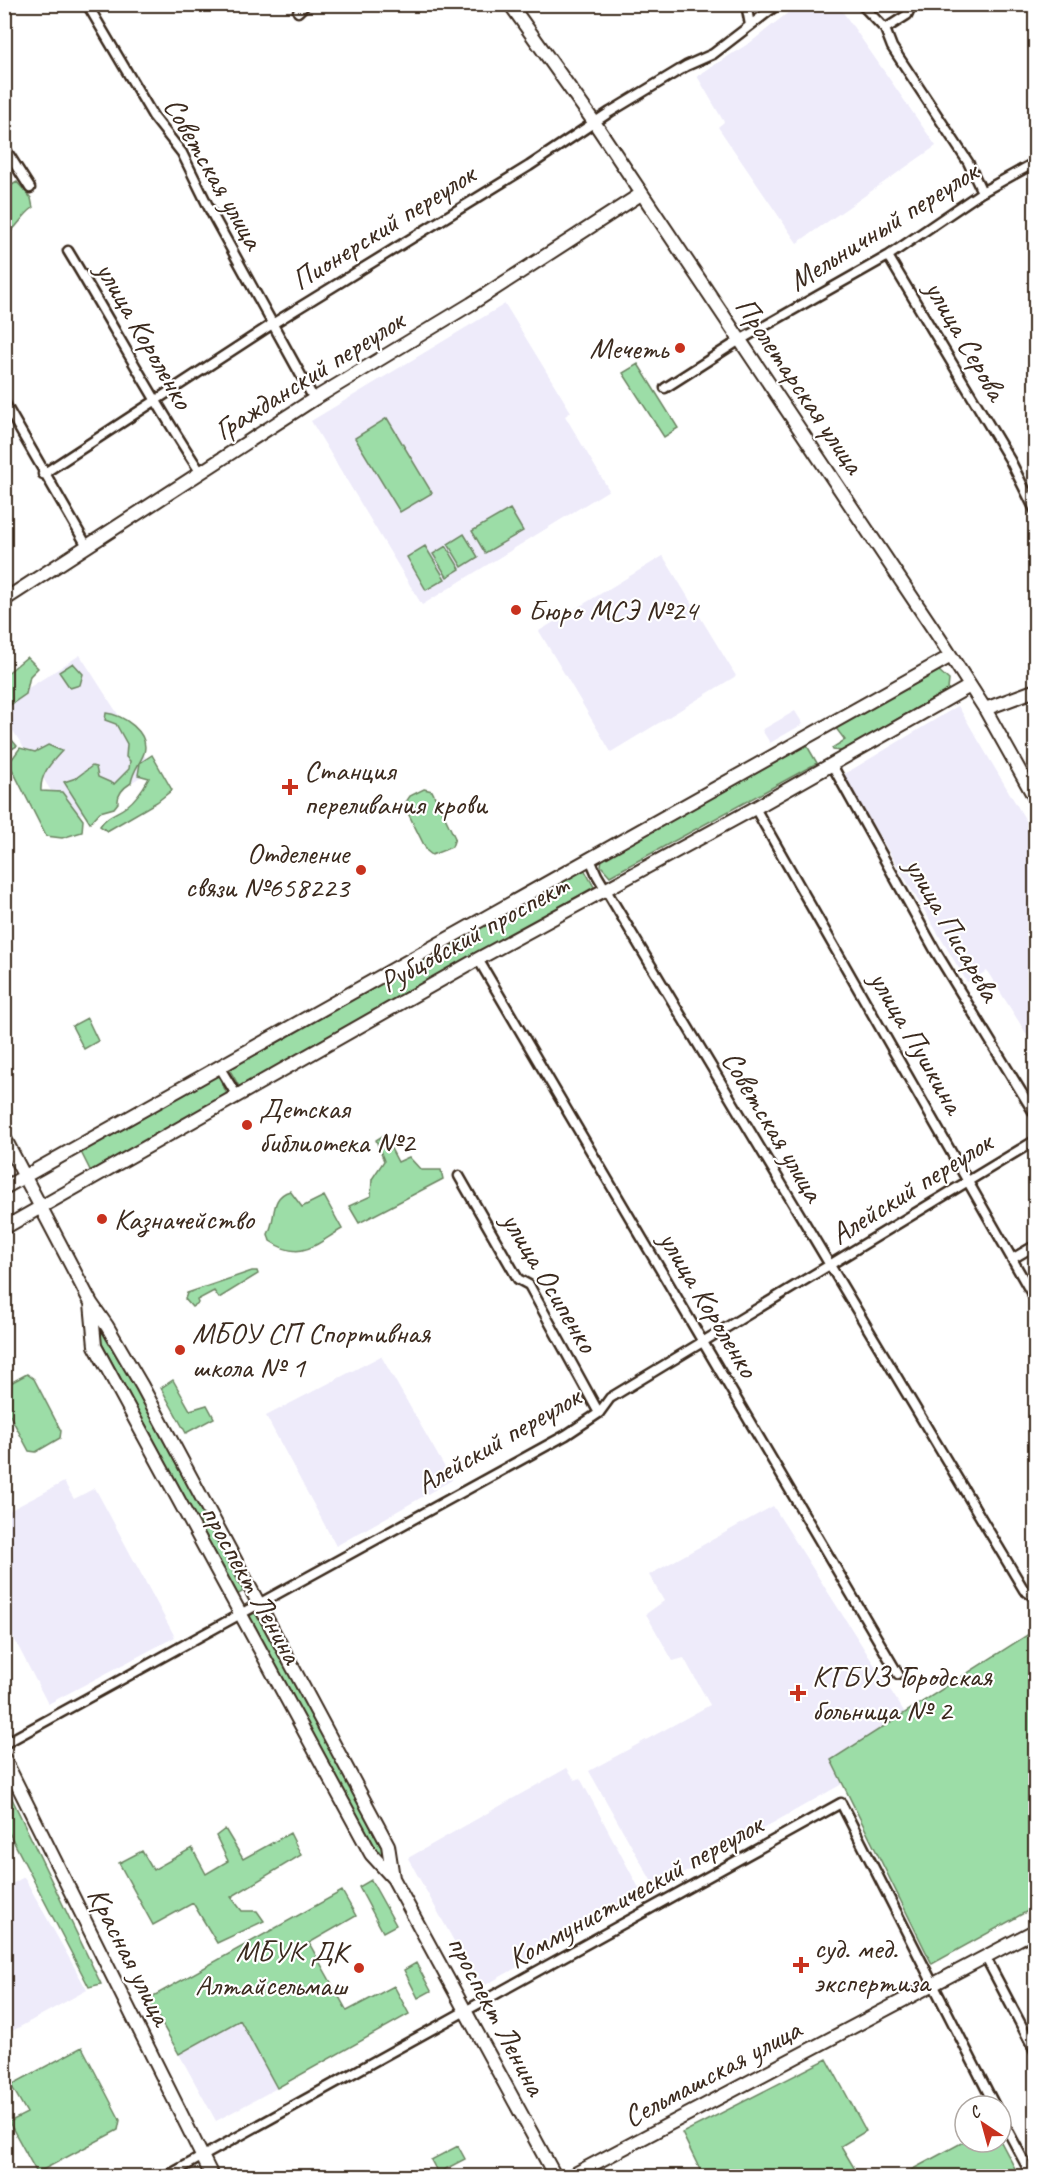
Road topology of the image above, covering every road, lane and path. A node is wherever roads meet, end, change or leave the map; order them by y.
1 (87, 4) edge
2 (306, 4) edge
3 (510, 4) edge
4 (746, 4) edge
5 (778, 4) edge
6 (861, 4) edge
7 (912, 4) edge
8 (298, 12) dead end
9 (750, 25) junction
10 (885, 29) junction
11 (594, 122) junction
12 (4, 147) edge
13 (1035, 162) edge
14 (30, 188) dead end
15 (982, 192) junction
16 (641, 194) junction
17 (68, 251) dead end
18 (888, 256) junction
19 (274, 323) junction
20 (740, 340) junction
21 (665, 388) dead end
22 (315, 399) junction
23 (153, 401) junction
24 (4, 402) edge
25 (201, 473) junction
26 (43, 474) junction
27 (1035, 512) edge
28 (87, 546) junction
29 (4, 600) edge
30 (951, 656) junction
31 (970, 686) junction
32 (1035, 690) edge
33 (985, 709) junction
34 (832, 765) junction
35 (1035, 800) edge
36 (755, 808) junction
37 (591, 859) junction
38 (605, 889) junction
39 (478, 959) junction
40 (220, 1068) junction
41 (237, 1096) junction
42 (1035, 1116) edge
43 (4, 1137) edge
44 (1035, 1140) edge
45 (25, 1176) junction
46 (459, 1176) dead end
47 (969, 1180) junction
48 (4, 1188) edge
49 (42, 1208) junction
50 (4, 1228) edge
51 (1035, 1245) edge
52 (1012, 1259) junction
53 (829, 1267) junction
54 (1035, 1301) edge
55 (91, 1304) junction
56 (107, 1326) junction
57 (92, 1334) junction
58 (705, 1343) junction
59 (599, 1413) junction
60 (1035, 1598) edge
61 (258, 1606) junction
62 (241, 1615) junction
63 (897, 1674) dead end
64 (4, 1744) edge
65 (4, 1758) edge
66 (389, 1850) junction
67 (374, 1857) junction
68 (393, 1878) junction
69 (1035, 1929) edge
70 (985, 1956) junction
71 (931, 1984) junction
72 (465, 2012) junction
73 (1035, 2053) edge
74 (989, 2094) edge
75 (1013, 2140) edge
76 (202, 2158) junction
77 (167, 2176) edge
78 (212, 2176) edge
79 (555, 2176) edge
80 (571, 2176) edge
81 (1032, 2176) edge

1 - 19 street, Советская улица
2 - 8 street
3 - 11 street, Пролетарская улица
4 - 9 street
5 - 9 street, Пионерский переулок
6 - 10 street
7 - 10 street
9 - 11 street, Пионерский переулок
10 - 15 street
11 - 16 street, Пролетарская улица
11 - 19 street, Пионерский переулок
12 - 14 street
13 - 15 street, Мельничный переулок
15 - 18 street, Мельничный переулок
16 - 20 street, Пролетарская улица
16 - 22 street, Гражданский переулок
17 - 23 street, улица Короленко
18 - 20 street, Мельничный переулок
18 - 27 street, улица Серова
19 - 22 street, Советская улица
19 - 23 street, Пионерский переулок
20 - 21 street, Мельничный переулок
20 - 30 street, Пролетарская улица
22 - 25 street, Гражданский переулок
23 - 25 street, улица Короленко
23 - 26 street, Пионерский переулок
24 - 26 street
25 - 28 street, Гражданский переулок
26 - 28 street
28 - 29 street, Гражданский переулок
30 - 31 street, Пролетарская улица
30 - 37 street, Рубцовский проспект
31 - 33 street, Пролетарская улица
31 - 34 street, Рубцовский проспект
32 - 33 street
33 - 35 street, Пролетарская улица
34 - 36 street, Рубцовский проспект
34 - 42 street, улица Писарева
36 - 38 street, Рубцовский проспект
36 - 47 street, улица Пушкина
37 - 38 street, Советская улица
37 - 40 street, Рубцовский проспект
38 - 39 street, Рубцовский проспект
38 - 53 street, Советская улица
39 - 41 street, Рубцовский проспект
39 - 58 street, улица Короленко
40 - 41 street
40 - 45 street, Рубцовский проспект
41 - 49 street, Рубцовский проспект
43 - 45 street, проспект Ленина
44 - 47 street, Алейский переулок
45 - 48 street, Рубцовский проспект
45 - 49 street, проспект Ленина
46 - 59 street, улица Осипенко
47 - 52 street, улица Пушкина
47 - 53 street, Алейский переулок
49 - 50 street, Рубцовский проспект
49 - 55 street, проспект Ленина
51 - 52 street
52 - 54 street, улица Пушкина
53 - 58 street, Алейский переулок
53 - 60 street, Советская улица
55 - 56 street, проспект Ленина
55 - 57 street, проспект Ленина
56 - 57 street
56 - 61 street, проспект Ленина
57 - 62 street, проспект Ленина
58 - 59 street, Алейский переулок
58 - 63 street, улица Короленко
59 - 61 street, Алейский переулок
61 - 62 street, Алейский переулок
61 - 66 street, проспект Ленина
62 - 64 street, Алейский переулок
62 - 67 street, проспект Ленина
65 - 76 street, Красная улица
66 - 67 street
66 - 68 street, проспект Ленина
67 - 68 street, проспект Ленина
68 - 72 street, проспект Ленина
69 - 70 street, Сельмашская улица
70 - 71 street, Сельмашская улица
70 - 73 street
71 - 72 street, Коммунистический переулок
71 - 74 street
71 - 80 street, Сельмашская улица
72 - 76 street, Коммунистический переулок
72 - 79 street, проспект Ленина
75 - 81 street
76 - 77 street, Коммунистический переулок
76 - 78 street, Красная улица

